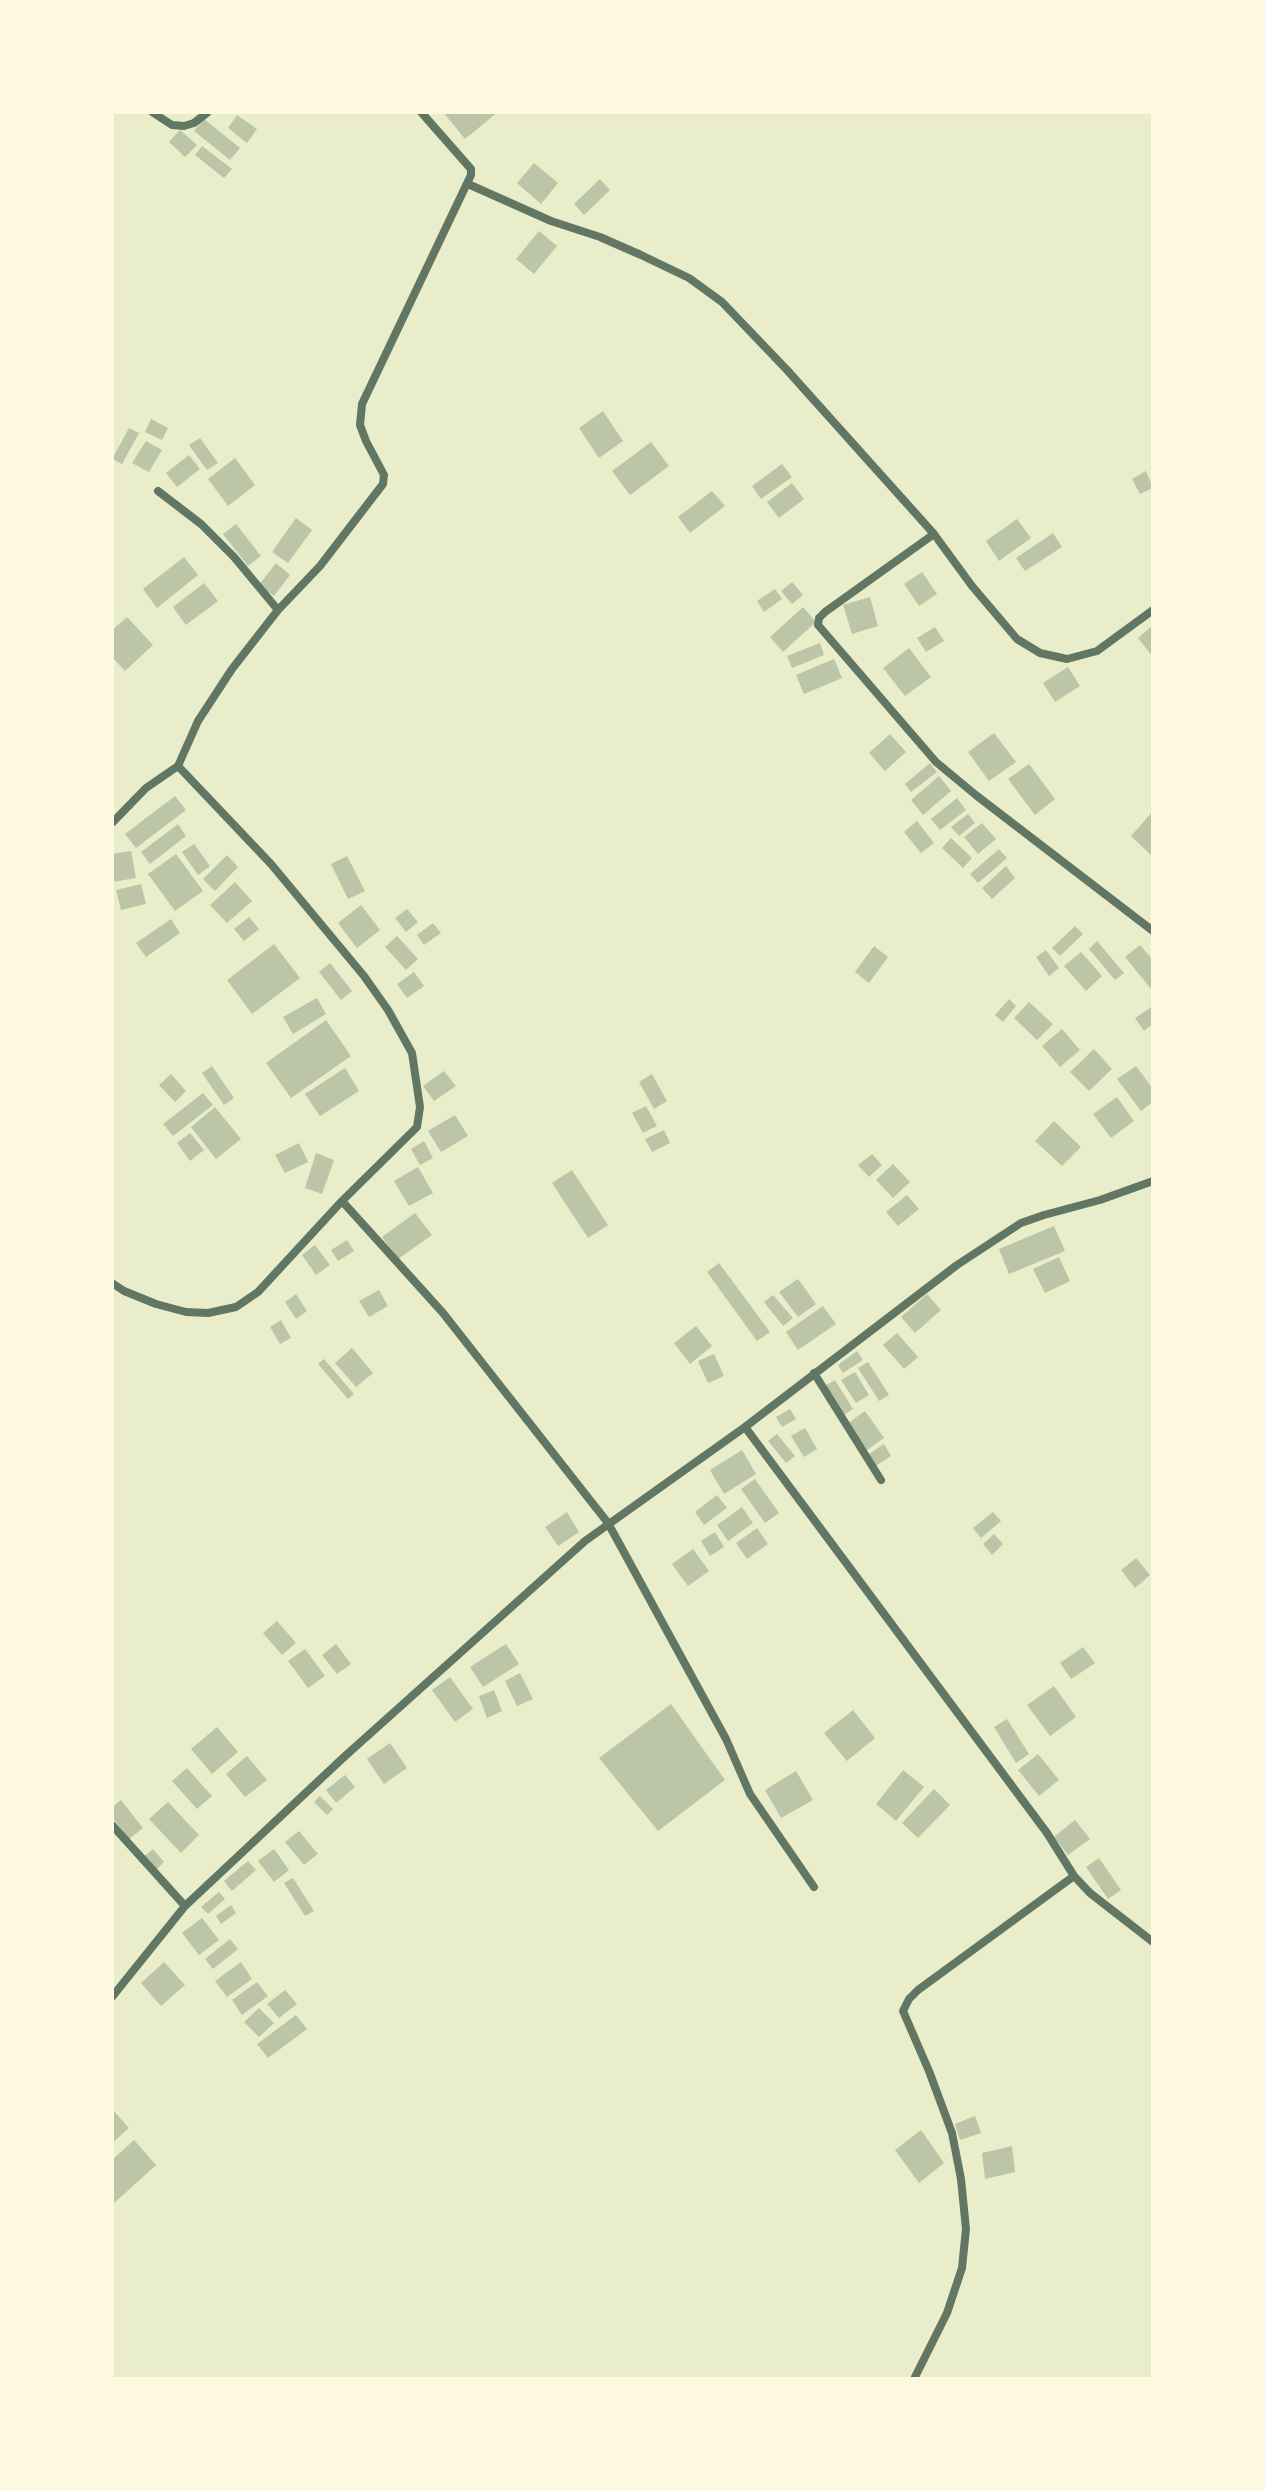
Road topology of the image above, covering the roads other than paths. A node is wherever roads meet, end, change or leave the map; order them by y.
1 (152, 112) edge
2 (208, 112) edge
3 (421, 112) edge
4 (468, 184) junction
5 (158, 491) dead end
6 (934, 534) junction
7 (278, 610) junction
8 (1153, 610) edge
9 (178, 766) junction
10 (112, 823) edge
11 (1153, 931) edge
12 (1153, 1181) edge
13 (342, 1201) junction
14 (112, 1283) edge
15 (814, 1373) junction
16 (745, 1427) junction
17 (881, 1480) dead end
18 (608, 1523) junction
19 (112, 1825) edge
20 (1074, 1876) junction
21 (814, 1887) dead end
22 (185, 1906) junction
23 (1153, 1942) edge
24 (112, 1997) edge
25 (914, 2379) edge

1 - 2 street
3 - 4 street
4 - 6 street
4 - 7 street
5 - 7 street
6 - 8 street
6 - 11 street
7 - 9 street
9 - 10 street
9 - 13 street
12 - 15 street
13 - 14 street
13 - 18 street
15 - 16 street
15 - 17 street
16 - 18 street
16 - 20 street
18 - 21 street
18 - 22 street
19 - 22 street
20 - 23 street
20 - 25 street
22 - 24 street

